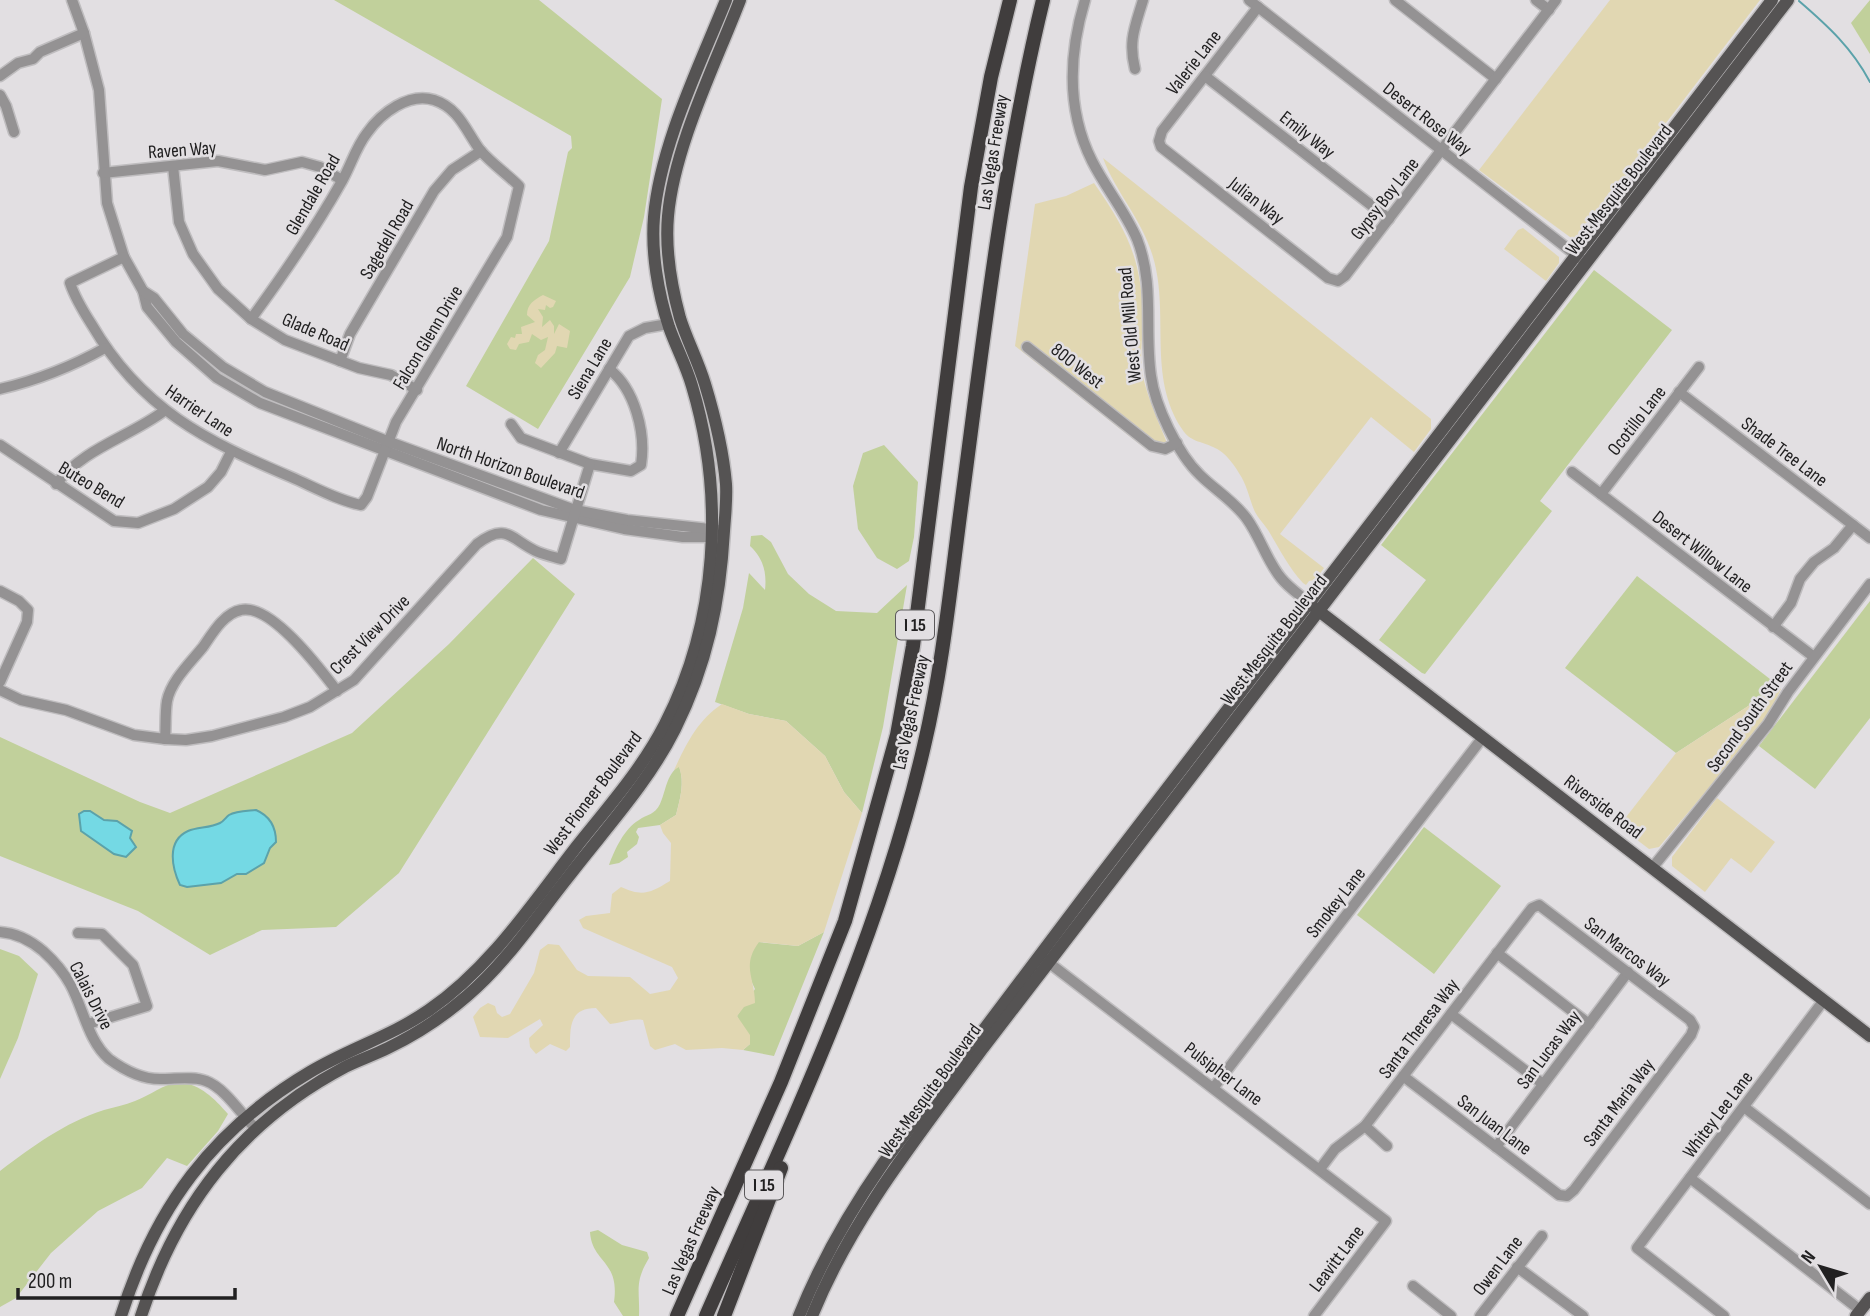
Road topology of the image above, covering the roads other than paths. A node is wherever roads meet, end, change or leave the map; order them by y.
1 (72, 0) edge
2 (726, 0) edge
3 (740, 0) edge
4 (1010, 0) edge
5 (1043, 0) edge
6 (1085, 0) edge
7 (1143, 0) edge
8 (1395, 0) edge
9 (1536, 0) edge
10 (1556, 0) edge
11 (1772, 0) edge
12 (1788, 0) edge
13 (1254, 4) edge
14 (1549, 10) junction
15 (84, 33) junction
16 (1135, 69) dead end
17 (0, 76) edge
18 (1205, 76) junction
19 (1496, 79) junction
20 (1710, 91) junction
21 (0, 95) edge
22 (14, 132) dead end
23 (1159, 141) joint
24 (481, 151) junction
25 (1442, 151) junction
26 (173, 166) junction
27 (103, 173) junction
28 (342, 180) junction
29 (1389, 219) junction
30 (124, 257) junction
31 (1581, 259) junction
32 (1338, 281) joint
33 (251, 319) junction
34 (668, 324) junction
35 (1027, 347) dead end
36 (105, 348) junction
37 (340, 361) junction
38 (1699, 367) dead end
39 (609, 369) junction
40 (0, 388) edge
41 (416, 390) junction
42 (1679, 392) junction
43 (164, 411) junction
44 (511, 424) dead end
45 (1177, 443) junction
46 (0, 445) edge
47 (386, 446) junction
48 (232, 452) junction
49 (559, 453) junction
50 (590, 464) junction
51 (1572, 471) dead end
52 (56, 484) junction
53 (1601, 494) junction
54 (361, 505) joint
55 (574, 515) junction
56 (1853, 525) junction
57 (715, 532) junction
58 (1870, 538) edge
59 (1870, 584) edge
60 (0, 591) edge
61 (1314, 607) junction
62 (1773, 627) junction
63 (1814, 657) junction
64 (0, 681) edge
65 (0, 690) edge
66 (337, 691) junction
67 (1483, 737) junction
68 (165, 739) junction
69 (1653, 867) junction
70 (1539, 905) joint
71 (0, 932) edge
72 (78, 933) dead end
73 (1497, 953) junction
74 (1044, 959) junction
75 (1628, 972) junction
76 (1824, 1000) junction
77 (1451, 1014) junction
78 (88, 1024) junction
79 (1589, 1024) junction
80 (1694, 1027) joint
81 (982, 1030) junction
82 (1870, 1036) edge
83 (983, 1048) junction
84 (822, 1055) junction
85 (1403, 1076) junction
86 (1543, 1084) junction
87 (1214, 1087) junction
88 (1744, 1107) junction
89 (245, 1118) junction
90 (1365, 1126) junction
91 (256, 1128) junction
92 (1387, 1146) dead end
93 (1496, 1147) junction
94 (1320, 1169) junction
95 (1690, 1178) junction
96 (1567, 1196) joint
97 (1870, 1204) edge
98 (1386, 1221) joint
99 (719, 1223) junction
100 (1542, 1236) dead end
101 (1517, 1267) junction
102 (1413, 1286) dead end
103 (1870, 1298) edge
104 (1858, 1313) edge
105 (121, 1316) edge
106 (141, 1316) edge
107 (668, 1316) edge
108 (677, 1316) edge
109 (706, 1316) edge
110 (724, 1316) edge
111 (799, 1316) edge
112 (812, 1316) edge
113 (1314, 1316) edge
114 (1451, 1316) edge
115 (1480, 1316) edge
116 (1583, 1316) edge
117 (1724, 1316) edge

1 - 15 street, North Horizon Boulevard
2 - 34 main road, West Pioneer Boulevard
3 - 57 main road, West Pioneer Boulevard
4 - 99 highway, Las Vegas Freeway / I 15
5 - 84 highway, Las Vegas Freeway / I 15
6 - 45 street, West Old Mill Road
7 - 16 street
8 - 19 street
9 - 14 street
10 - 14 street, Gypsy Boy Lane
11 - 20 main road, West Mesquite Boulevard
12 - 20 main road, West Mesquite Boulevard
13 - 18 street, Valerie Lane
13 - 25 street, Desert Rose Way
14 - 19 street, Gypsy Boy Lane
15 - 17 street
15 - 27 street, North Horizon Boulevard
18 - 23 street, Valerie Lane
18 - 29 street, Emily Way
19 - 25 street, Gypsy Boy Lane
20 - 31 main road, West Mesquite Boulevard
21 - 22 street
23 - 32 street, Julian Way
24 - 28 street, Glendale Road
24 - 37 street, Sagedell Road
24 - 41 street, Falcon Glenn Drive
25 - 29 street, Gypsy Boy Lane
25 - 31 street, Desert Rose Way
26 - 27 street, Raven Way
26 - 28 street, Raven Way
26 - 33 street, Glade Road
27 - 30 street, North Horizon Boulevard
28 - 33 street, Glendale Road
29 - 32 street, Gypsy Boy Lane
30 - 36 street, Harrier Lane
30 - 47 street, North Horizon Boulevard
31 - 61 main road, West Mesquite Boulevard
33 - 37 street, Glade Road
34 - 39 street, Siena Lane
34 - 57 main road, West Pioneer Boulevard
35 - 45 street, 800 West
36 - 40 street
36 - 43 street, Harrier Lane
37 - 41 street, Glade Road
38 - 42 street, Ocotillo Lane
39 - 49 street, Siena Lane
39 - 50 street
41 - 47 street, Falcon Glenn Drive
42 - 53 street, Ocotillo Lane
42 - 56 street, Shade Tree Lane
43 - 48 street, Harrier Lane
43 - 52 street
44 - 49 street
45 - 61 street, West Old Mill Road
46 - 52 street, Buteo Bend
47 - 54 street, Falcon Glenn Drive
47 - 55 street, North Horizon Boulevard
48 - 52 street, Buteo Bend
48 - 54 street, Harrier Lane
49 - 50 street
50 - 55 street, Crest View Drive
51 - 53 street, Desert Willow Lane
53 - 62 street, Desert Willow Lane
55 - 57 street, North Horizon Boulevard
55 - 66 street, Crest View Drive
56 - 58 street, Shade Tree Lane
56 - 62 street
57 - 89 main road, West Pioneer Boulevard
57 - 91 main road, West Pioneer Boulevard
59 - 63 street, Second South Street
60 - 64 street
61 - 67 main road, Riverside Road
61 - 74 main road, West Mesquite Boulevard
62 - 63 street, Desert Willow Lane
63 - 69 street, Second South Street
65 - 68 street, Crest View Drive
66 - 68 street, Crest View Drive
66 - 68 street
67 - 69 main road, Riverside Road
67 - 87 street, Smokey Lane
69 - 76 main road, Riverside Road
70 - 73 street, Santa Theresa Way
70 - 75 street, San Marcos Way
71 - 78 street, Calais Drive
72 - 78 street
73 - 77 street, Santa Theresa Way
73 - 79 street
74 - 81 main road, West Mesquite Boulevard
74 - 83 main road, West Mesquite Boulevard
74 - 87 street, Pulsipher Lane
75 - 79 street, San Lucas Way
75 - 80 street, San Marcos Way
76 - 82 main road, Riverside Road
76 - 88 street, Whitey Lee Lane
77 - 85 street, Santa Theresa Way
77 - 86 street
78 - 89 street, Calais Drive
79 - 86 street, San Lucas Way
80 - 96 street, Santa Maria Way
81 - 83 main road
81 - 111 main road, West Mesquite Boulevard
83 - 112 main road, West Mesquite Boulevard
84 - 109 highway, Las Vegas Freeway / I 15
84 - 110 highway
85 - 90 street, Santa Theresa Way
85 - 93 street, San Juan Lane
86 - 93 street, San Lucas Way
87 - 94 street, Pulsipher Lane
88 - 95 street, Whitey Lee Lane
88 - 97 street
89 - 91 street, Calais Drive
89 - 105 main road, West Pioneer Boulevard
90 - 92 street
90 - 94 street, Santa Theresa Way
91 - 106 main road, West Pioneer Boulevard
93 - 96 street, San Juan Lane
94 - 98 street, Pulsipher Lane
95 - 104 street
95 - 117 street, Whitey Lee Lane
98 - 113 street, Leavitt Lane
99 - 107 highway
99 - 108 highway, Las Vegas Freeway / I 15
100 - 101 street, Owen Lane
101 - 115 street, Owen Lane
101 - 116 street
102 - 114 street
103 - 104 main road

